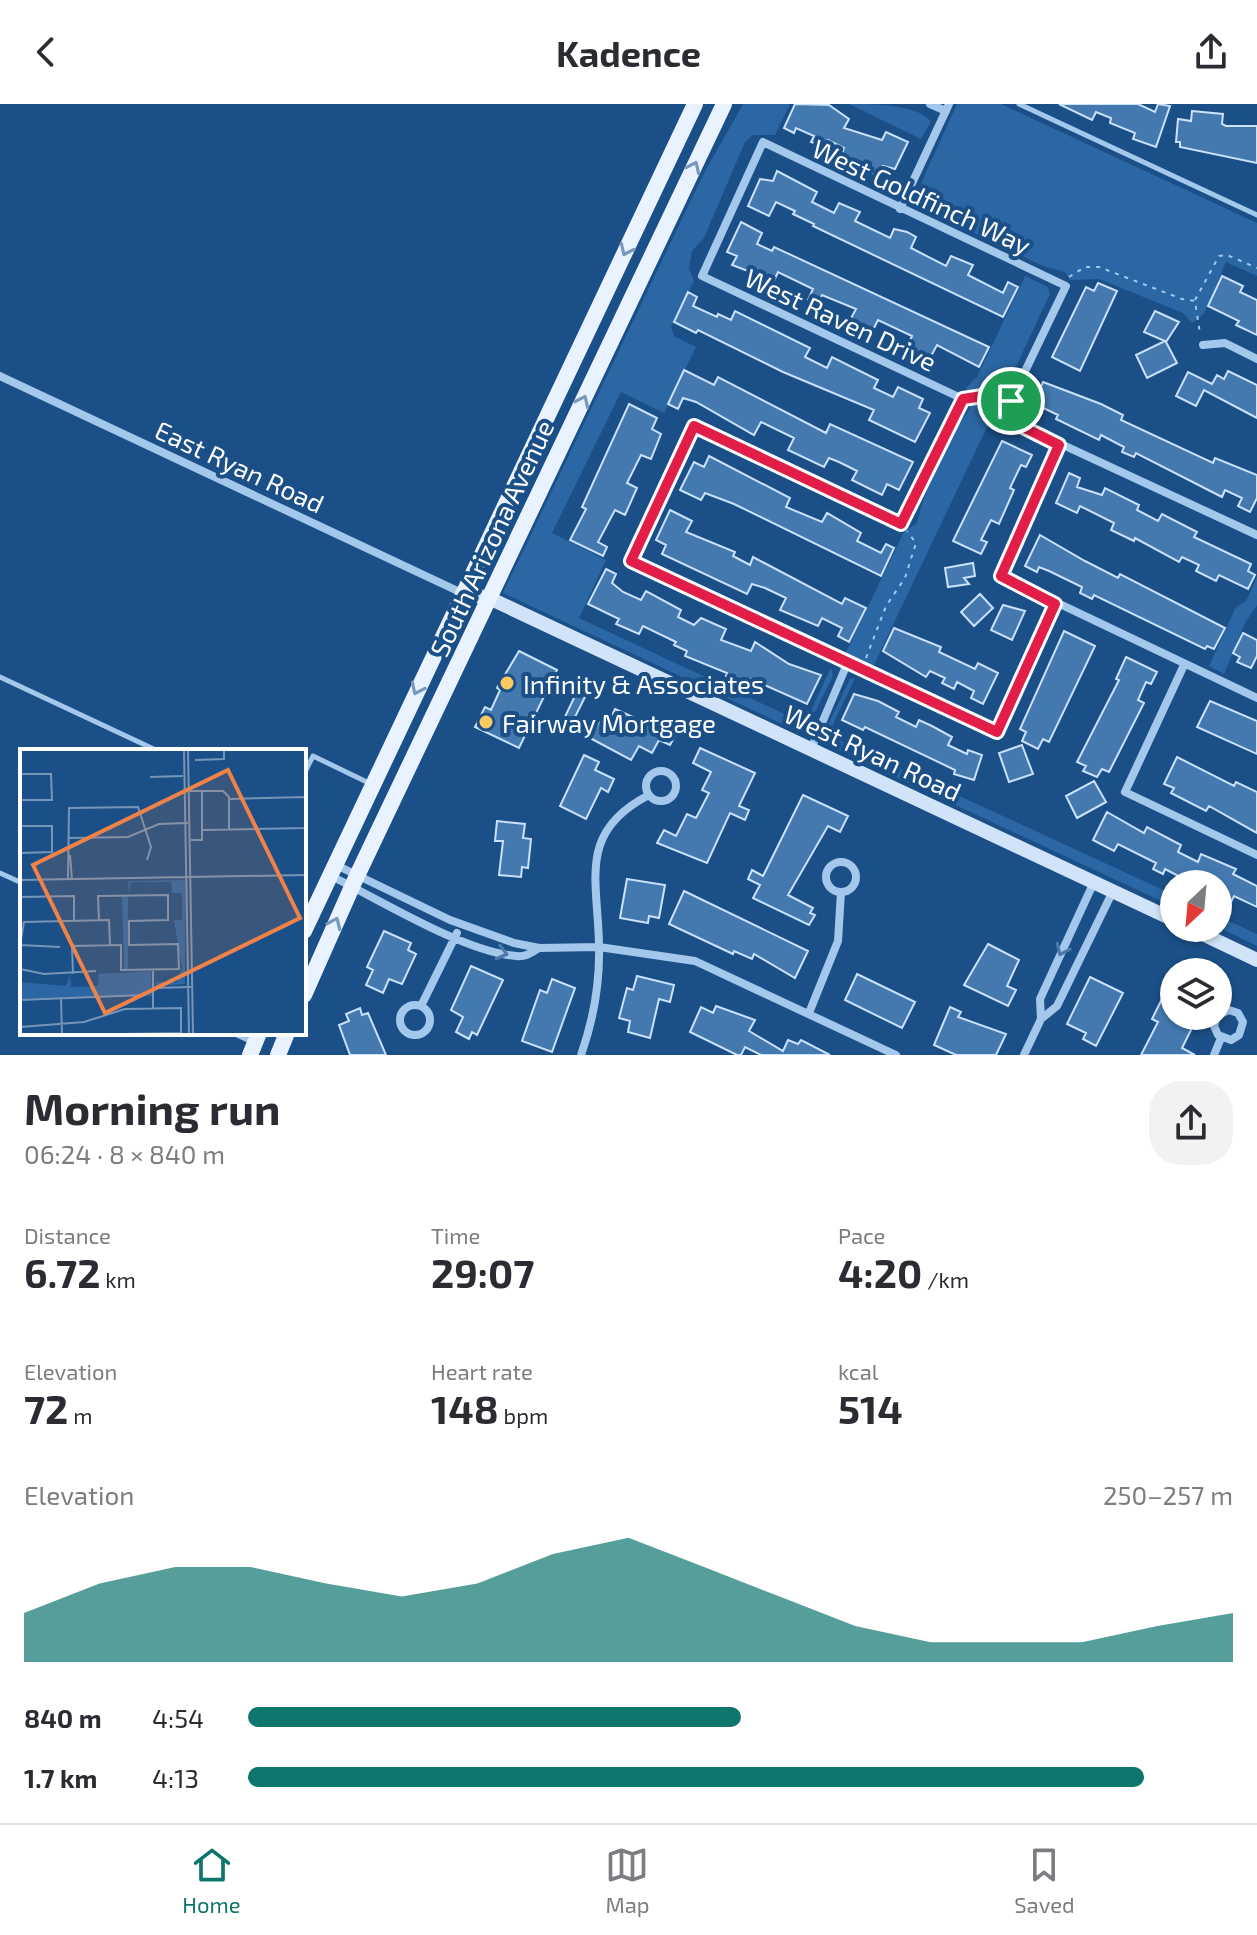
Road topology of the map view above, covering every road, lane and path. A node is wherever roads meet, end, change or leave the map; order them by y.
1 (695, 104) edge
2 (724, 104) edge
3 (930, 104) edge
4 (1019, 104) edge
5 (948, 108) edge
6 (900, 209) junction
7 (1257, 215) edge
8 (1257, 268) edge
9 (702, 276) joint
10 (1066, 286) junction
11 (1195, 301) junction
12 (1203, 345) joint
13 (1257, 359) edge
14 (0, 376) edge
15 (963, 399) junction
16 (1011, 401) junction
17 (1059, 445) junction
18 (901, 524) junction
19 (1257, 535) edge
20 (462, 593) junction
21 (489, 598) junction
22 (1055, 604) junction
23 (847, 664) junction
24 (1184, 665) junction
25 (860, 670) junction
26 (0, 677) edge
27 (1257, 698) edge
28 (144, 748) edge
29 (811, 749) junction
30 (306, 770) edge
31 (372, 784) junction
32 (649, 795) dead end
33 (1257, 855) edge
34 (331, 870) junction
35 (0, 873) edge
36 (354, 880) junction
37 (20, 882) edge
38 (1094, 882) junction
39 (1113, 891) junction
40 (841, 892) dead end
41 (406, 899) junction
42 (401, 910) junction
43 (1160, 913) edge
44 (461, 925) junction
45 (306, 926) edge
46 (455, 937) junction
47 (1219, 942) edge
48 (599, 947) junction
49 (539, 948) junction
50 (1257, 960) edge
51 (306, 990) edge
52 (421, 1006) dead end
53 (1232, 1011) edge
54 (809, 1013) junction
55 (1041, 1019) junction
56 (1215, 1030) edge
57 (237, 1035) edge
58 (286, 1035) edge
59 (1221, 1038) junction
60 (255, 1044) edge
61 (278, 1055) edge
62 (581, 1055) edge
63 (896, 1055) edge
64 (1024, 1055) edge
65 (1214, 1055) edge

1 -> 20 main road, South Arizona Avenue
21 -> 2 main road, South Arizona Avenue
3 - 5 street
4 - 7 lane
5 - 6 street
6 - 9 street, West Goldfinch Way
6 - 10 street, West Goldfinch Way
8 - 11 path
9 - 15 street, West Raven Drive
10 - 11 path
10 - 16 street
11 - 12 path
12 - 13 street
14 - 20 street, East Ryan Road
15 - 16 path
15 - 18 street
16 - 17 street
17 - 19 street
17 - 22 street
18 - 23 street
18 - 25 path
20 - 21 street, West Ryan Road
20 -> 31 main road, South Arizona Avenue
21 - 29 street, West Ryan Road
21 - 36 main road, South Arizona Avenue
22 - 24 street
22 - 25 street
23 - 25 street
23 - 29 street
24 - 27 street
24 - 33 street
26 - 28 lane
29 - 38 street, West Ryan Road
30 - 31 lane
31 - 34 main road, South Arizona Avenue
32 - 48 street
34 - 36 street
34 - 45 main road, South Arizona Avenue
35 - 37 lane
36 - 41 street
36 - 42 street
51 -> 36 main road, South Arizona Avenue
38 - 39 street, West Ryan Road
38 -> 55 street
39 - 43 street, West Ryan Road
39 - 55 street
40 - 54 street
41 - 42 street
41 - 44 street
42 - 46 street
44 - 46 street
44 - 49 street
46 -> 49 street
46 - 52 street
47 - 50 street
48 - 49 street
48 - 54 street
48 - 62 street
53 - 59 street
54 - 63 street
55 - 64 street
56 - 59 street
57 - 60 lane
58 - 61 main road
59 - 65 street

